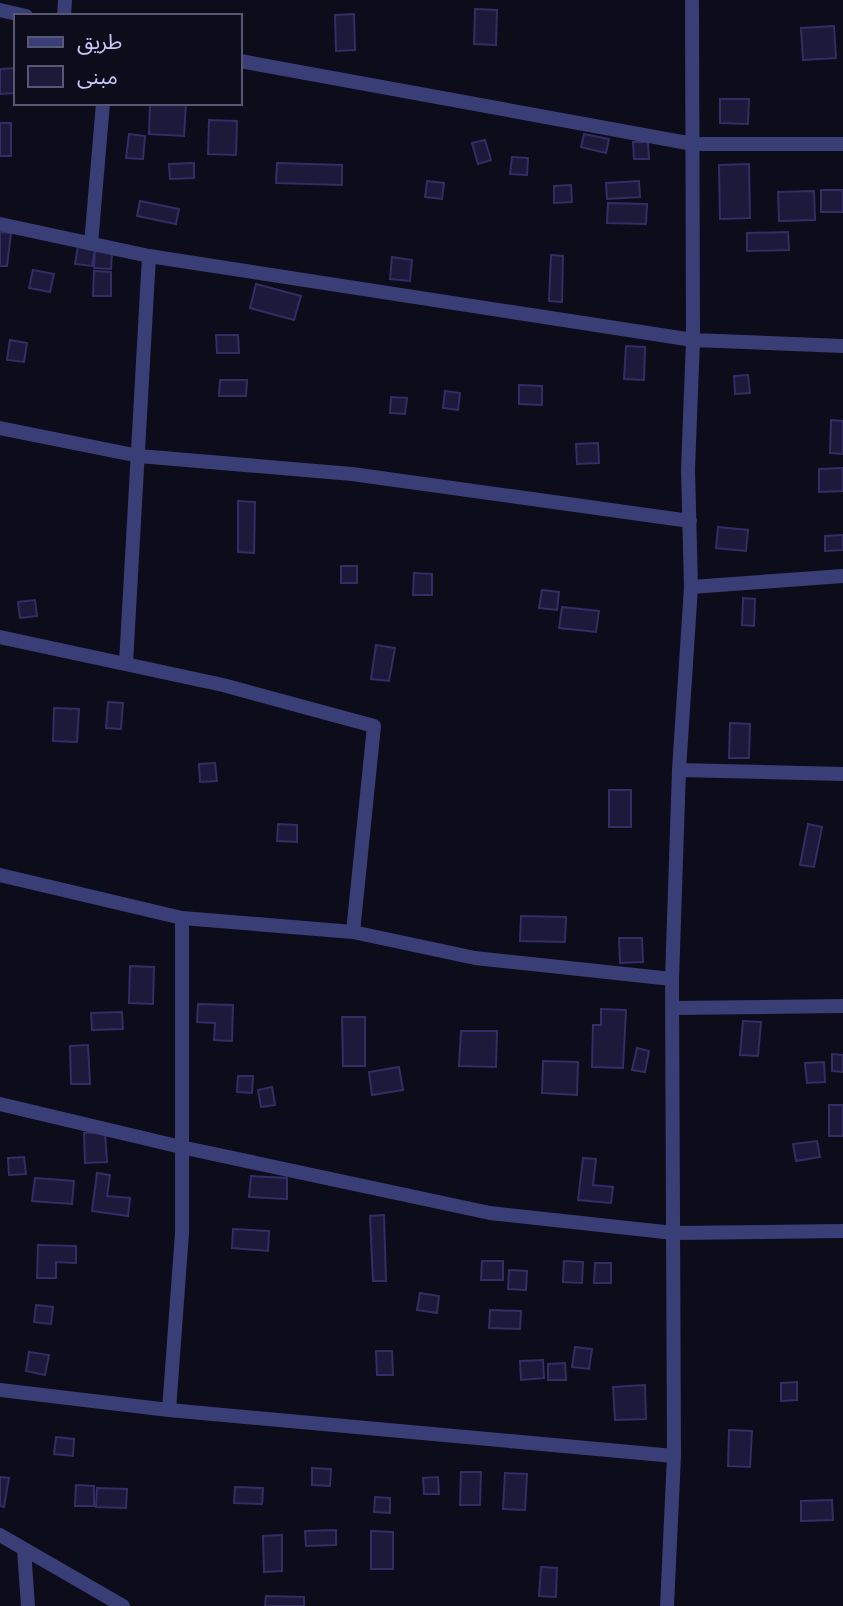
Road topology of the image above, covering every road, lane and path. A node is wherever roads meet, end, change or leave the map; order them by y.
1 (692, 0) edge
2 (0, 10) edge
3 (17, 14) edge
4 (242, 61) edge
5 (103, 105) edge
6 (693, 144) junction
7 (843, 144) edge
8 (0, 224) edge
9 (91, 244) junction
10 (149, 256) junction
11 (693, 340) junction
12 (843, 346) edge
13 (0, 428) edge
14 (139, 456) junction
15 (690, 521) junction
16 (843, 576) edge
17 (691, 587) junction
18 (0, 637) edge
19 (126, 663) junction
20 (679, 770) junction
21 (843, 775) edge
22 (0, 875) edge
23 (182, 918) junction
24 (353, 932) junction
25 (672, 979) junction
26 (843, 1006) edge
27 (672, 1008) junction
28 (0, 1104) edge
29 (181, 1147) junction
30 (843, 1231) edge
31 (674, 1233) junction
32 (0, 1390) edge
33 (169, 1410) junction
34 (674, 1456) junction
35 (0, 1535) edge
36 (24, 1549) junction
37 (28, 1606) edge
38 (123, 1606) edge
39 (667, 1606) edge

1 - 6 street
2 - 3 street
4 - 6 street
5 - 9 street
6 - 7 street
6 - 11 street
8 - 9 street
9 - 10 street
10 - 11 street
10 - 14 street
11 - 12 street
11 - 15 street
13 - 14 street
14 - 15 street
14 - 19 street
15 - 17 street
16 - 17 street
17 - 20 street
18 - 19 street
19 - 24 street
20 - 21 street
20 - 25 street
22 - 23 street
23 - 24 street
23 - 29 street
24 - 25 street
25 - 27 street
26 - 27 street
27 - 31 street
28 - 29 street
29 - 31 street
29 - 33 street
30 - 31 street
31 - 34 street
32 - 33 street
33 - 34 street
34 - 39 street
35 - 36 street
36 - 37 street
36 - 38 street

